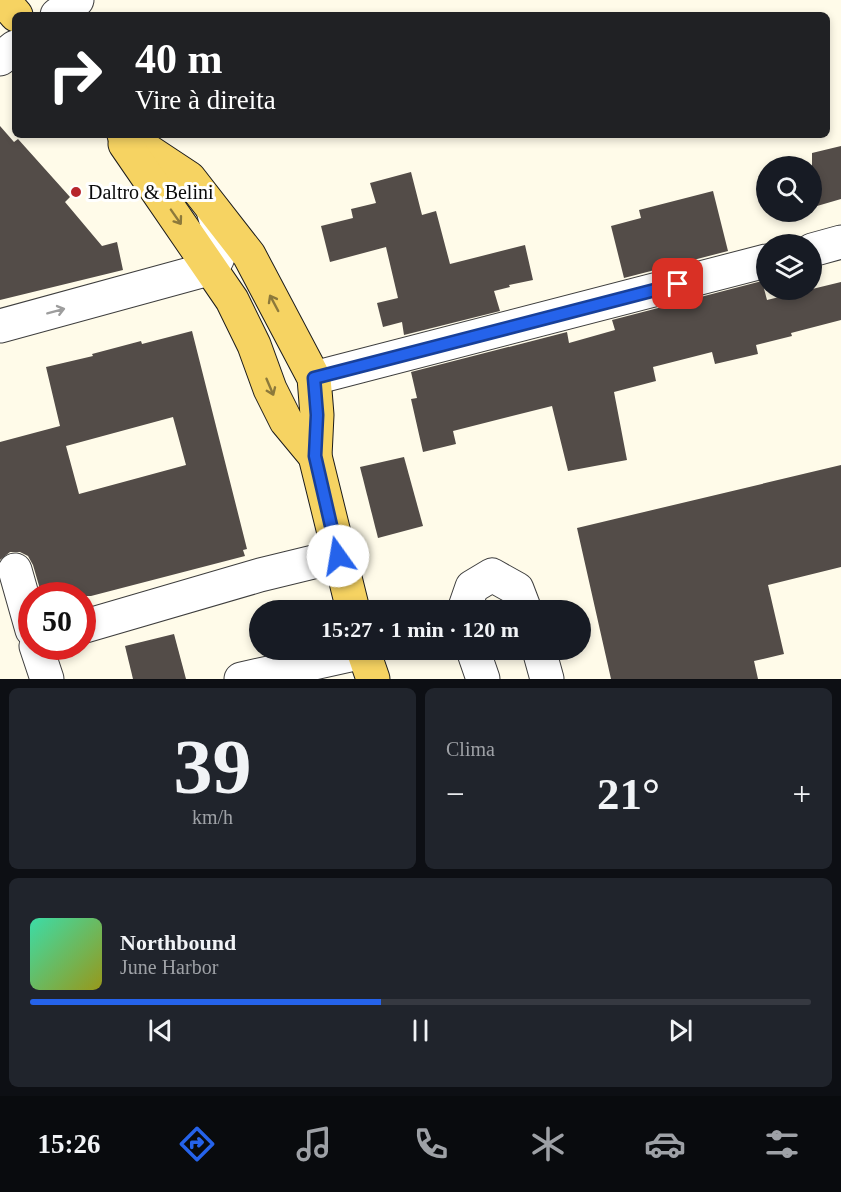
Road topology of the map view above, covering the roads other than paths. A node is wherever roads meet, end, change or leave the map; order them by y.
1 (3, 0) edge
2 (77, 0) edge
3 (13, 12) edge
4 (61, 12) edge
5 (120, 138) edge
6 (129, 138) edge
7 (213, 210) junction
8 (841, 243) edge
9 (822, 248) edge
10 (756, 264) edge
11 (212, 268) junction
12 (0, 326) edge
13 (314, 378) junction
14 (315, 456) junction
15 (338, 556) junction
16 (15, 570) dead end
17 (18, 582) edge
18 (350, 600) edge
19 (467, 600) edge
20 (521, 600) edge
21 (96, 623) edge
22 (41, 660) edge
23 (367, 660) edge
24 (476, 660) edge
25 (541, 660) edge
26 (47, 679) edge
27 (242, 679) edge
28 (483, 679) edge
29 (547, 679) edge

1 - 3 main road
2 - 4 street
5 -> 11 main road
6 - 7 main road
7 - 11 street
13 -> 7 main road
8 - 9 street
10 - 13 street
12 -> 11 street
11 -> 14 main road
13 - 14 main road
14 - 15 main road
15 - 18 main road
15 - 21 street
16 - 17 street
19 - 20 street
22 - 26 street
23 - 27 street
24 - 28 street
25 - 29 street

